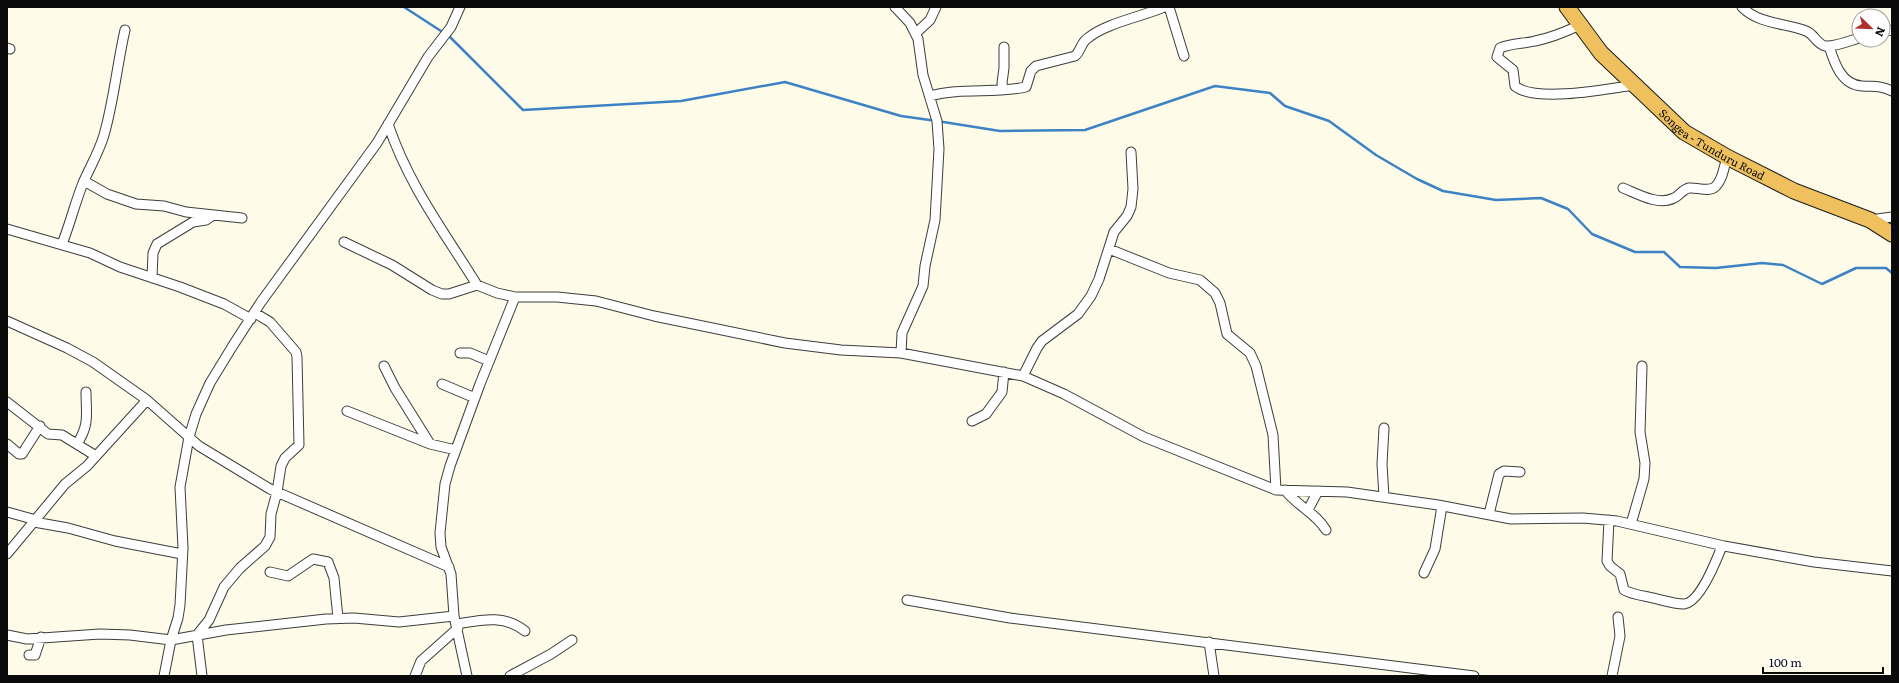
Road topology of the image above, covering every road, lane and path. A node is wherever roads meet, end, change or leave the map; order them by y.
1 (460, 7) edge
2 (895, 7) edge
3 (936, 7) edge
4 (1164, 7) edge
5 (1169, 7) edge
6 (1567, 7) edge
7 (1742, 7) edge
8 (1580, 25) junction
9 (125, 30) dead end
10 (916, 33) junction
11 (1851, 40) edge
12 (1829, 46) junction
13 (1004, 47) dead end
14 (1184, 56) dead end
15 (1634, 85) junction
16 (1003, 90) junction
17 (1892, 91) edge
18 (930, 96) junction
19 (388, 124) junction
20 (1131, 152) dead end
21 (1726, 157) junction
22 (84, 181) junction
23 (1623, 188) dead end
24 (214, 214) junction
25 (1892, 217) edge
26 (242, 218) dead end
27 (1870, 220) junction
28 (7, 229) edge
29 (1892, 234) edge
30 (344, 242) dead end
31 (62, 244) junction
32 (1109, 249) junction
33 (152, 278) junction
34 (477, 285) junction
35 (515, 297) junction
36 (253, 316) junction
37 (7, 320) edge
38 (460, 353) dead end
39 (901, 353) junction
40 (489, 361) junction
41 (384, 366) dead end
42 (1642, 366) dead end
43 (1004, 372) junction
44 (1024, 376) junction
45 (442, 384) dead end
46 (86, 392) dead end
47 (475, 398) junction
48 (147, 400) junction
49 (7, 402) edge
50 (347, 411) dead end
51 (972, 420) dead end
52 (40, 426) junction
53 (1384, 428) dead end
54 (189, 437) junction
55 (7, 444) edge
56 (77, 444) junction
57 (430, 444) junction
58 (456, 450) junction
59 (96, 456) junction
60 (1520, 472) dead end
61 (1280, 490) junction
62 (1318, 491) junction
63 (277, 492) junction
64 (1384, 497) junction
65 (1442, 506) junction
66 (1308, 510) junction
67 (7, 512) edge
68 (1489, 514) junction
69 (1609, 520) junction
70 (35, 521) junction
71 (1631, 524) junction
72 (1326, 530) dead end
73 (1722, 546) junction
74 (7, 554) edge
75 (182, 554) junction
76 (449, 567) junction
77 (270, 572) dead end
78 (1892, 572) edge
79 (1424, 573) dead end
80 (907, 600) dead end
81 (1618, 617) dead end
82 (338, 618) junction
83 (456, 623) junction
84 (525, 631) dead end
85 (7, 635) edge
86 (197, 635) junction
87 (41, 637) junction
88 (171, 640) junction
89 (572, 640) dead end
90 (1209, 642) junction
91 (29, 655) dead end
92 (164, 676) edge
93 (202, 676) edge
94 (415, 676) edge
95 (467, 676) edge
96 (510, 676) edge
97 (1214, 676) edge
98 (1474, 676) edge
99 (1612, 676) edge

1 - 19 street
2 - 10 street
3 - 10 street
4 - 16 street
5 - 14 street
6 - 8 highway, Songea - Tunduru Road
7 - 12 street
8 - 15 highway, Songea - Tunduru Road
8 - 15 street
9 - 22 street
10 - 18 street
11 - 12 street
12 - 17 street
13 - 16 street
15 - 21 highway, Songea - Tunduru Road
16 - 18 street
18 - 39 street
19 - 34 street
19 - 36 street
20 - 32 street
21 - 23 street
21 - 27 highway, Songea - Tunduru Road
22 - 24 street
22 - 31 street
24 - 26 street
24 - 33 street
25 - 27 street
27 - 29 highway, Songea - Tunduru Road
28 - 31 street
30 - 34 street
31 - 33 street
32 - 44 street
32 - 61 street
33 - 36 street
34 - 35 street
35 - 39 street
35 - 40 street
36 - 54 street
36 - 63 street
37 - 48 street
38 - 40 street
39 - 43 street
40 - 47 street
41 - 57 street
42 - 71 street
43 - 44 street
43 - 51 street
44 - 61 street
45 - 47 street
46 - 56 street
47 - 58 street
48 - 54 street
48 - 59 street
49 - 52 street
50 - 57 street
52 - 55 street
52 - 56 street
53 - 64 street
54 - 63 street
54 - 75 street
56 - 59 street
57 - 58 street
58 - 76 street
59 - 70 street
60 - 68 street
61 - 62 street
61 - 66 street
62 - 64 street
62 - 66 street
63 - 76 street
63 - 86 street
64 - 65 street
65 - 68 street
65 - 79 street
66 - 72 street
67 - 70 street
68 - 69 street
69 - 71 street
69 - 73 street
70 - 74 street
70 - 75 street
71 - 73 street
73 - 78 street
75 - 88 street
76 - 83 street
77 - 82 street
80 - 90 street
81 - 99 street
82 - 83 street
82 - 86 street
83 - 84 street
83 - 94 street
83 - 95 street
85 - 87 street
86 - 88 street
86 - 93 street
87 - 88 street
87 - 91 street
88 - 92 street
89 - 96 street
90 - 97 street
90 - 98 street

